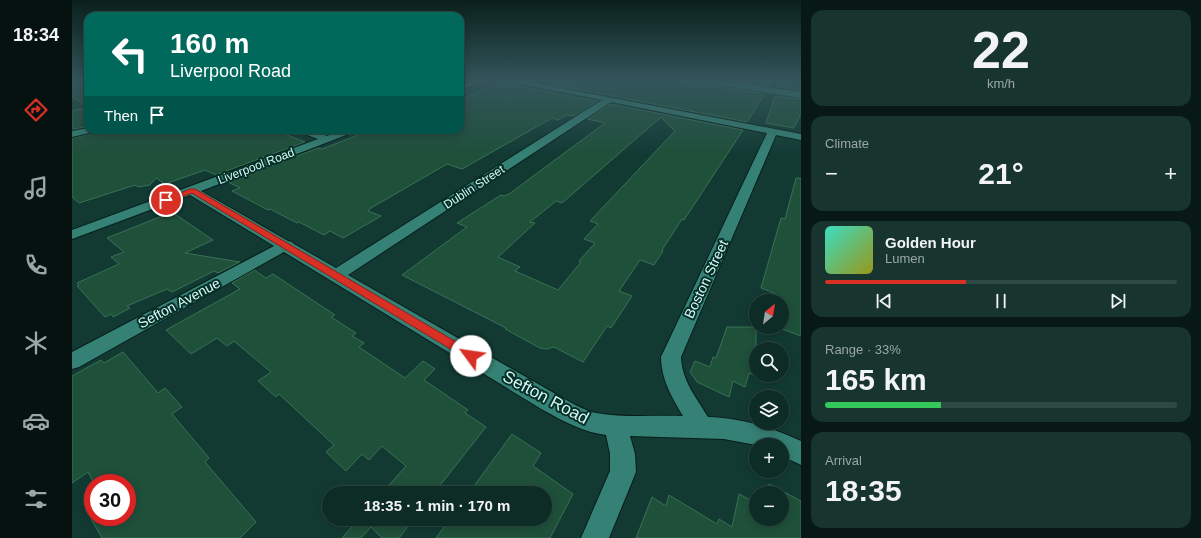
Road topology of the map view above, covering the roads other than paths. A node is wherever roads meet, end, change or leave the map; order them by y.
1 (601, 105) edge
2 (641, 105) edge
3 (84, 131) edge
4 (774, 131) junction
5 (72, 134) edge
6 (313, 134) edge
7 (340, 134) edge
8 (801, 137) edge
9 (327, 139) junction
10 (192, 191) junction
11 (72, 235) edge
12 (286, 245) junction
13 (337, 275) junction
14 (72, 361) edge
15 (615, 426) junction
16 (701, 427) junction
17 (801, 453) edge
18 (595, 538) edge

1 - 13 street, Dublin Street
2 - 4 street
3 - 5 street
4 - 8 street
4 - 16 street, Boston Street
6 - 9 street
7 - 9 street, Liverpool Road
9 - 10 street, Liverpool Road
10 - 11 street, Liverpool Road
10 - 12 street, Sefton Road
12 - 13 street, Sefton Road
12 - 14 street, Sefton Avenue
13 - 15 street, Sefton Road
15 - 16 street, Sefton Road
15 - 18 street
16 - 17 street, Sefton Road

